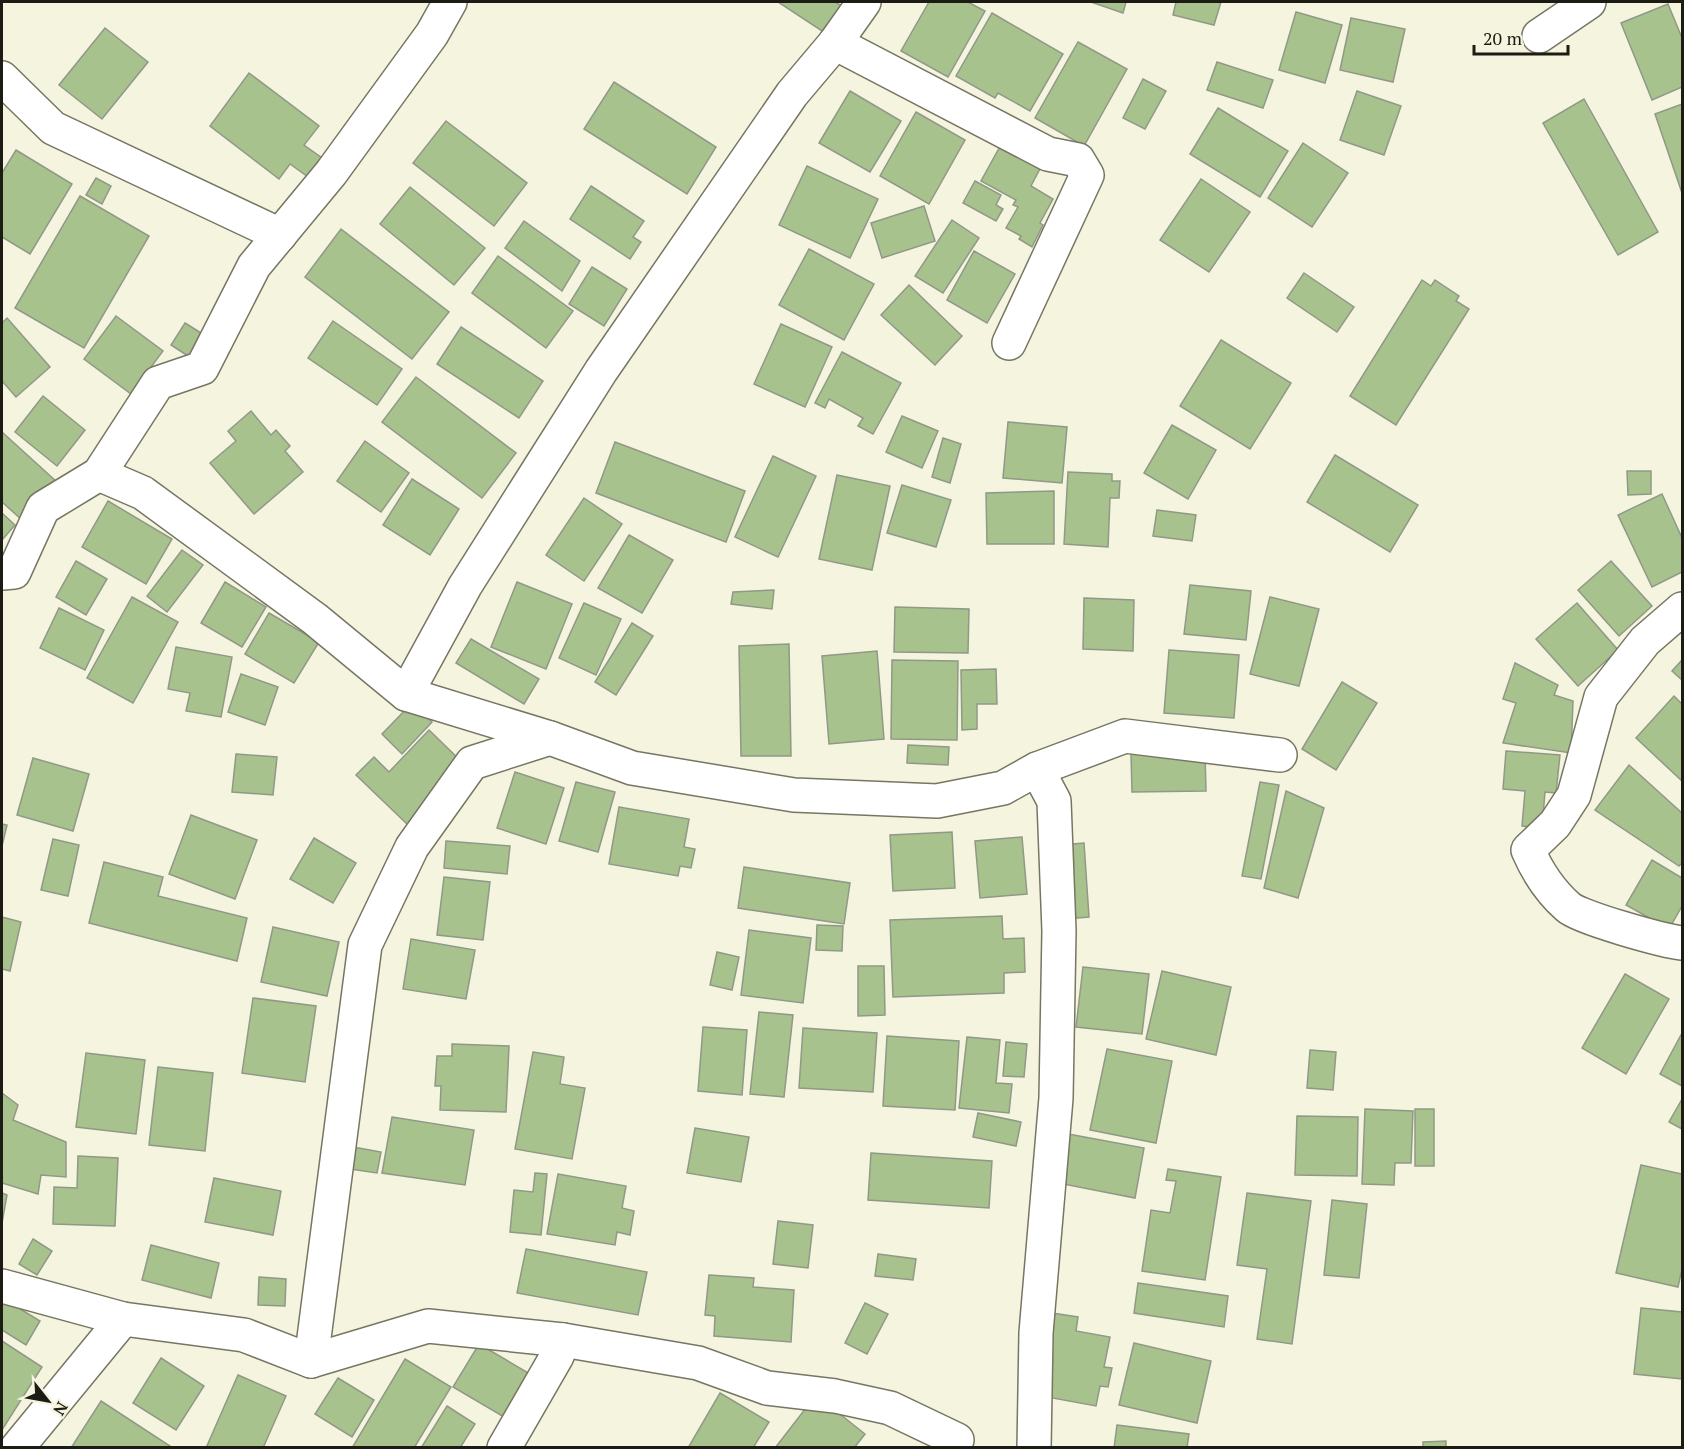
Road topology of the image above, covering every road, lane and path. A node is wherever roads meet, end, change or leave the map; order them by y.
1 (450, 2) edge
2 (864, 2) edge
3 (1588, 2) edge
4 (1539, 36) dead end
5 (836, 43) junction
6 (2, 78) edge
7 (280, 234) junction
8 (1009, 343) dead end
9 (99, 474) junction
10 (6, 569) edge
11 (1683, 609) edge
12 (406, 694) junction
13 (550, 738) junction
14 (1280, 755) dead end
15 (1037, 769) junction
16 (1683, 943) edge
17 (2, 1286) edge
18 (123, 1319) junction
19 (563, 1340) junction
20 (310, 1361) junction
21 (956, 1445) edge
22 (17, 1448) edge
23 (504, 1448) edge
24 (1034, 1448) edge

1 - 7 street
2 - 5 street
3 - 4 street
5 - 8 street
5 - 12 street
6 - 7 street
7 - 9 street
9 - 10 street
9 - 12 street
11 - 16 street
12 - 13 street
13 - 15 street
13 - 20 street
14 - 15 street
15 - 24 street
17 - 18 street
18 - 20 street
18 - 22 street
19 - 20 street
19 - 21 street
19 - 23 street

